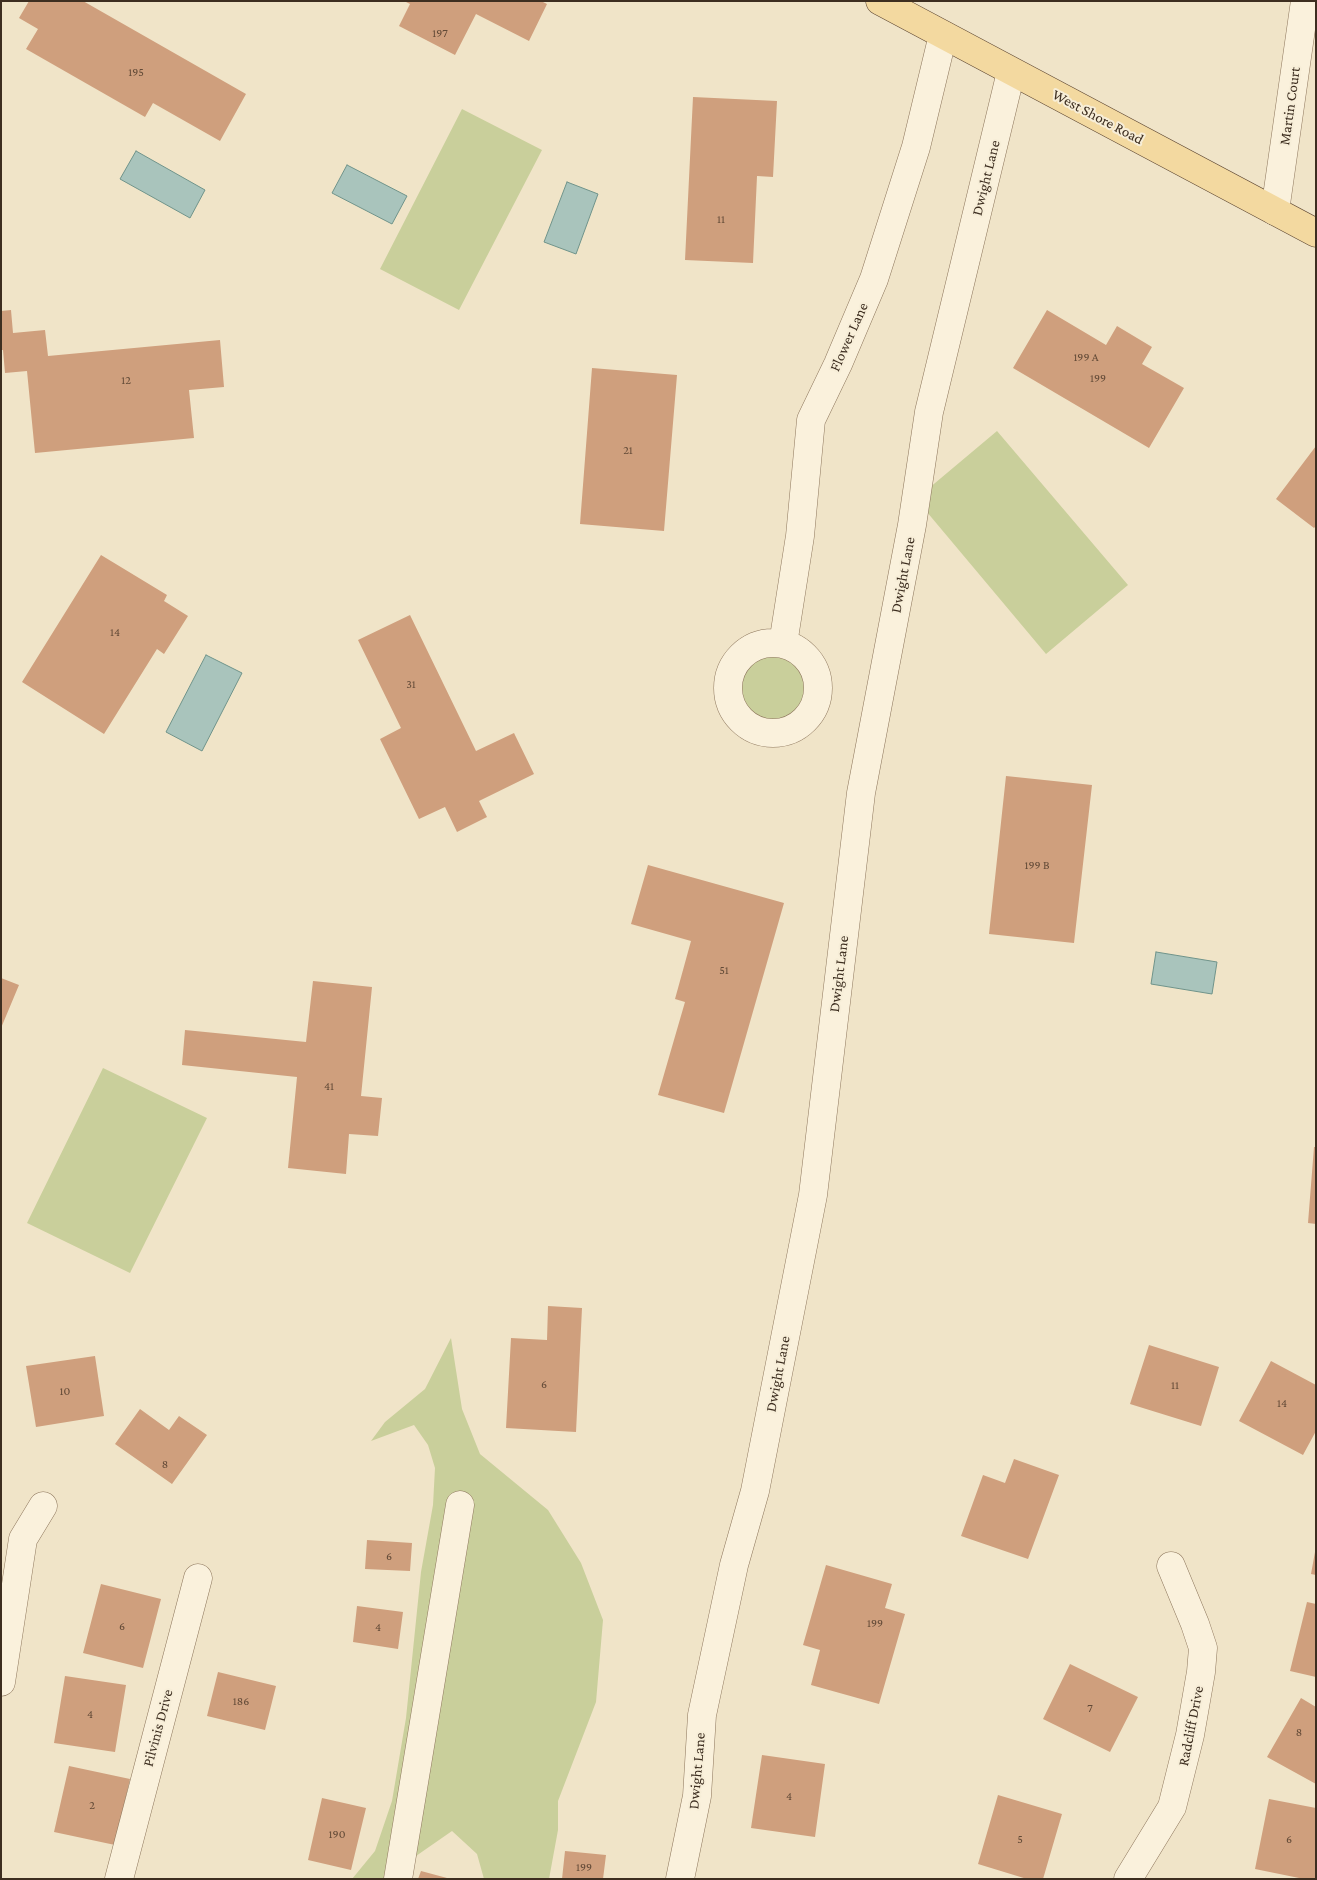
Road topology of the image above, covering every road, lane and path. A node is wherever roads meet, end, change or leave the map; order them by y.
1 (880, 1) edge
2 (1305, 1) edge
3 (943, 35) junction
4 (1011, 72) junction
5 (1275, 211) junction
6 (1316, 234) edge
7 (783, 644) dead end
8 (460, 1505) dead end
9 (43, 1506) dead end
10 (1171, 1566) dead end
11 (198, 1578) dead end
12 (1, 1682) edge
13 (119, 1879) edge
14 (398, 1879) edge
15 (680, 1879) edge
16 (1128, 1879) edge

1 - 3 main road, West Shore Road
2 - 5 street, Martin Court
3 - 4 main road, West Shore Road
3 - 7 street, Flower Lane
4 - 5 main road, West Shore Road
4 - 15 street, Dwight Lane
5 - 6 main road, West Shore Road
8 - 14 street
9 - 12 street
10 - 16 street, Radcliff Drive
11 - 13 street, Pilvinis Drive

